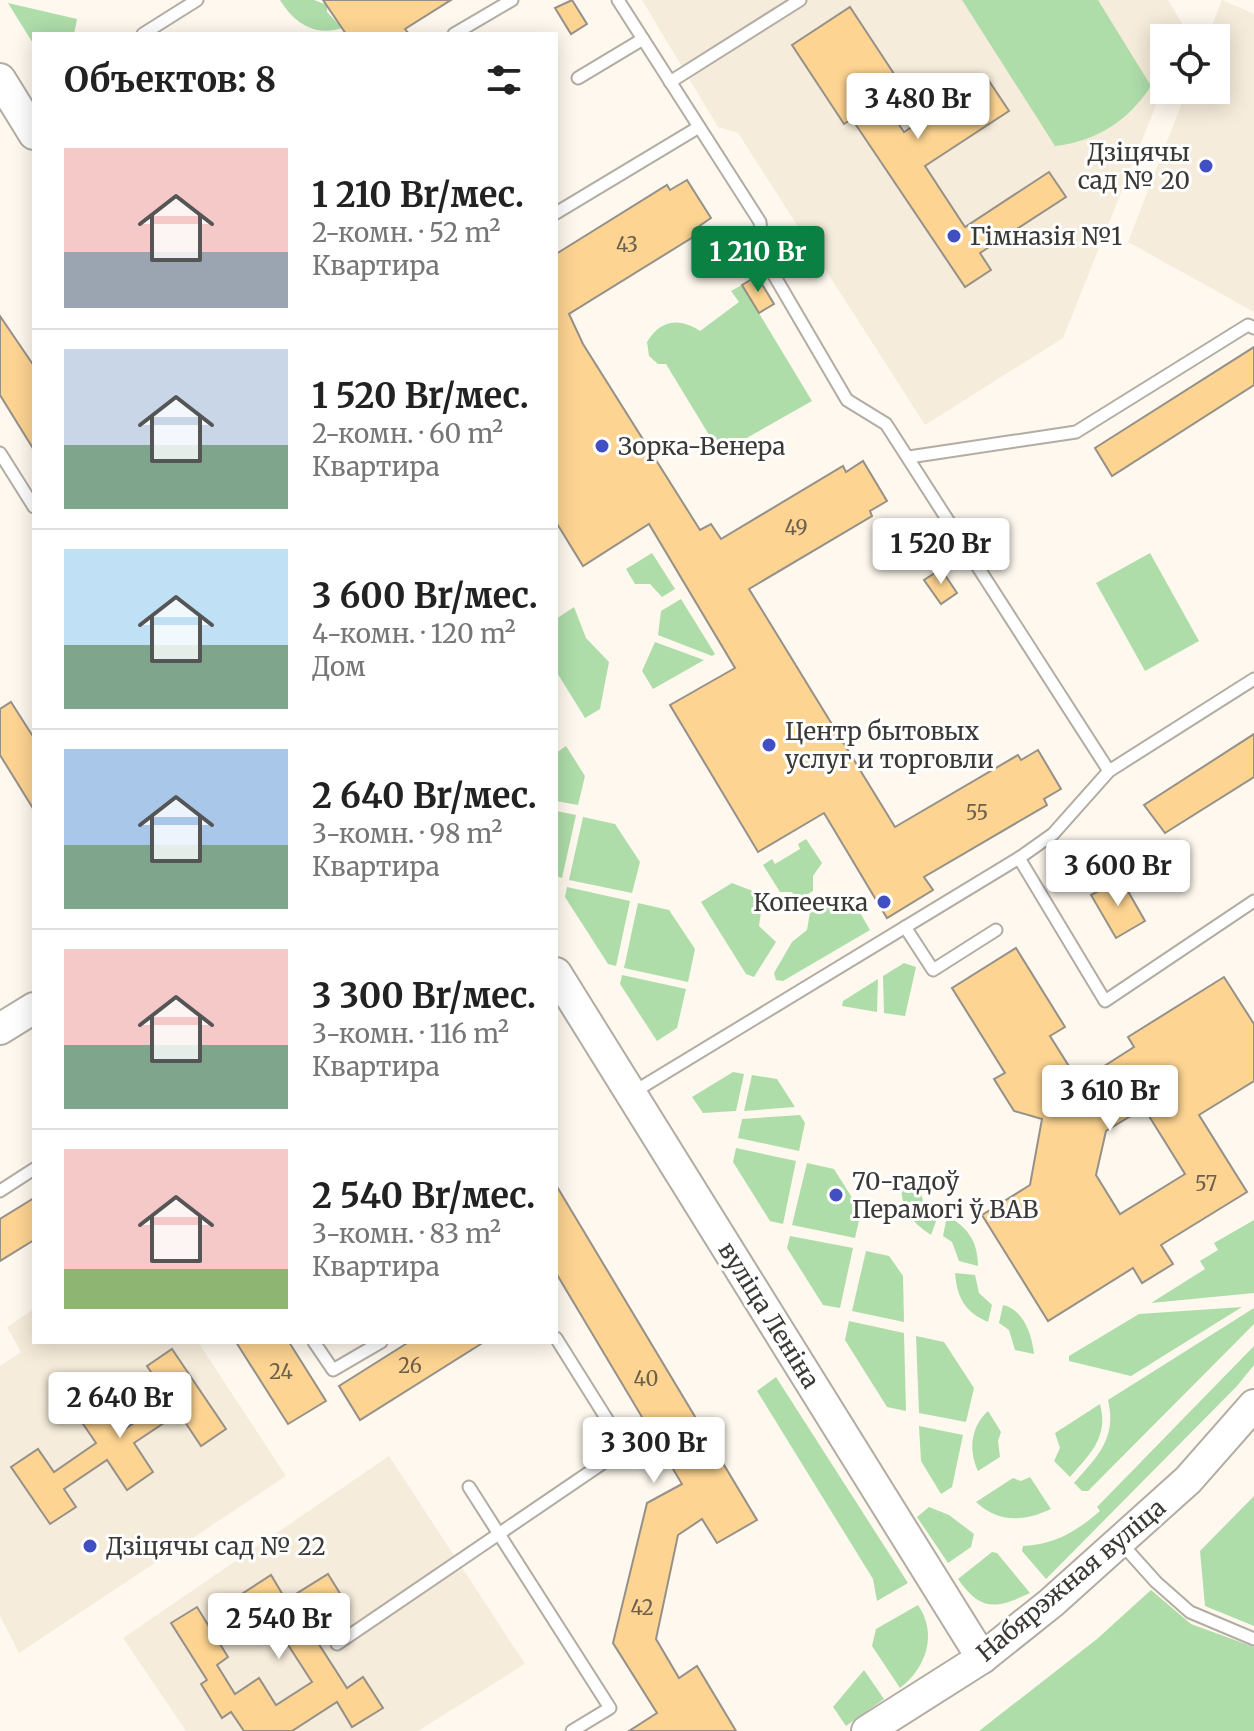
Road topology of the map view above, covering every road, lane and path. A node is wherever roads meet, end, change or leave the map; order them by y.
1 (197, 0) edge
2 (512, 0) edge
3 (618, 0) edge
4 (800, 0) edge
5 (146, 32) edge
6 (457, 32) edge
7 (643, 39) junction
8 (578, 78) dead end
9 (0, 79) edge
10 (670, 82) junction
11 (29, 115) edge
12 (699, 127) junction
13 (558, 212) edge
14 (1254, 328) edge
15 (0, 453) edge
16 (909, 457) junction
17 (32, 504) edge
18 (1254, 679) edge
19 (1109, 771) junction
20 (1019, 858) junction
21 (1254, 901) edge
22 (905, 927) junction
23 (996, 930) dead end
24 (558, 976) edge
25 (32, 1009) edge
26 (0, 1029) edge
27 (631, 1093) junction
28 (32, 1170) edge
29 (0, 1191) edge
30 (558, 1341) edge
31 (315, 1344) edge
32 (378, 1344) edge
33 (1254, 1405) edge
34 (469, 1487) dead end
35 (499, 1534) junction
36 (1119, 1541) junction
37 (1254, 1639) edge
38 (337, 1644) dead end
39 (982, 1658) junction
40 (572, 1731) edge
41 (867, 1731) edge

1 - 5 lane
2 - 6 lane
3 - 7 lane
4 - 10 lane
7 - 8 lane
7 - 10 lane
9 - 11 main road
10 - 12 lane
12 - 13 lane
12 - 16 lane
14 - 16 lane
15 - 17 lane
16 - 19 lane
18 - 19 lane
19 - 20 lane
20 - 21 lane
20 - 22 lane
22 - 23 lane
22 - 27 lane
24 - 27 main road, вуліца Леніна
25 - 26 main road
27 - 39 main road, вуліца Леніна
28 - 29 lane
30 - 35 lane
31 - 32 lane
33 - 36 main road, Набярэжная вуліца
34 - 35 lane
35 - 38 lane
35 - 40 lane
36 - 37 lane
36 - 39 main road, Набярэжная вуліца
39 - 41 main road, Набярэжная вуліца

